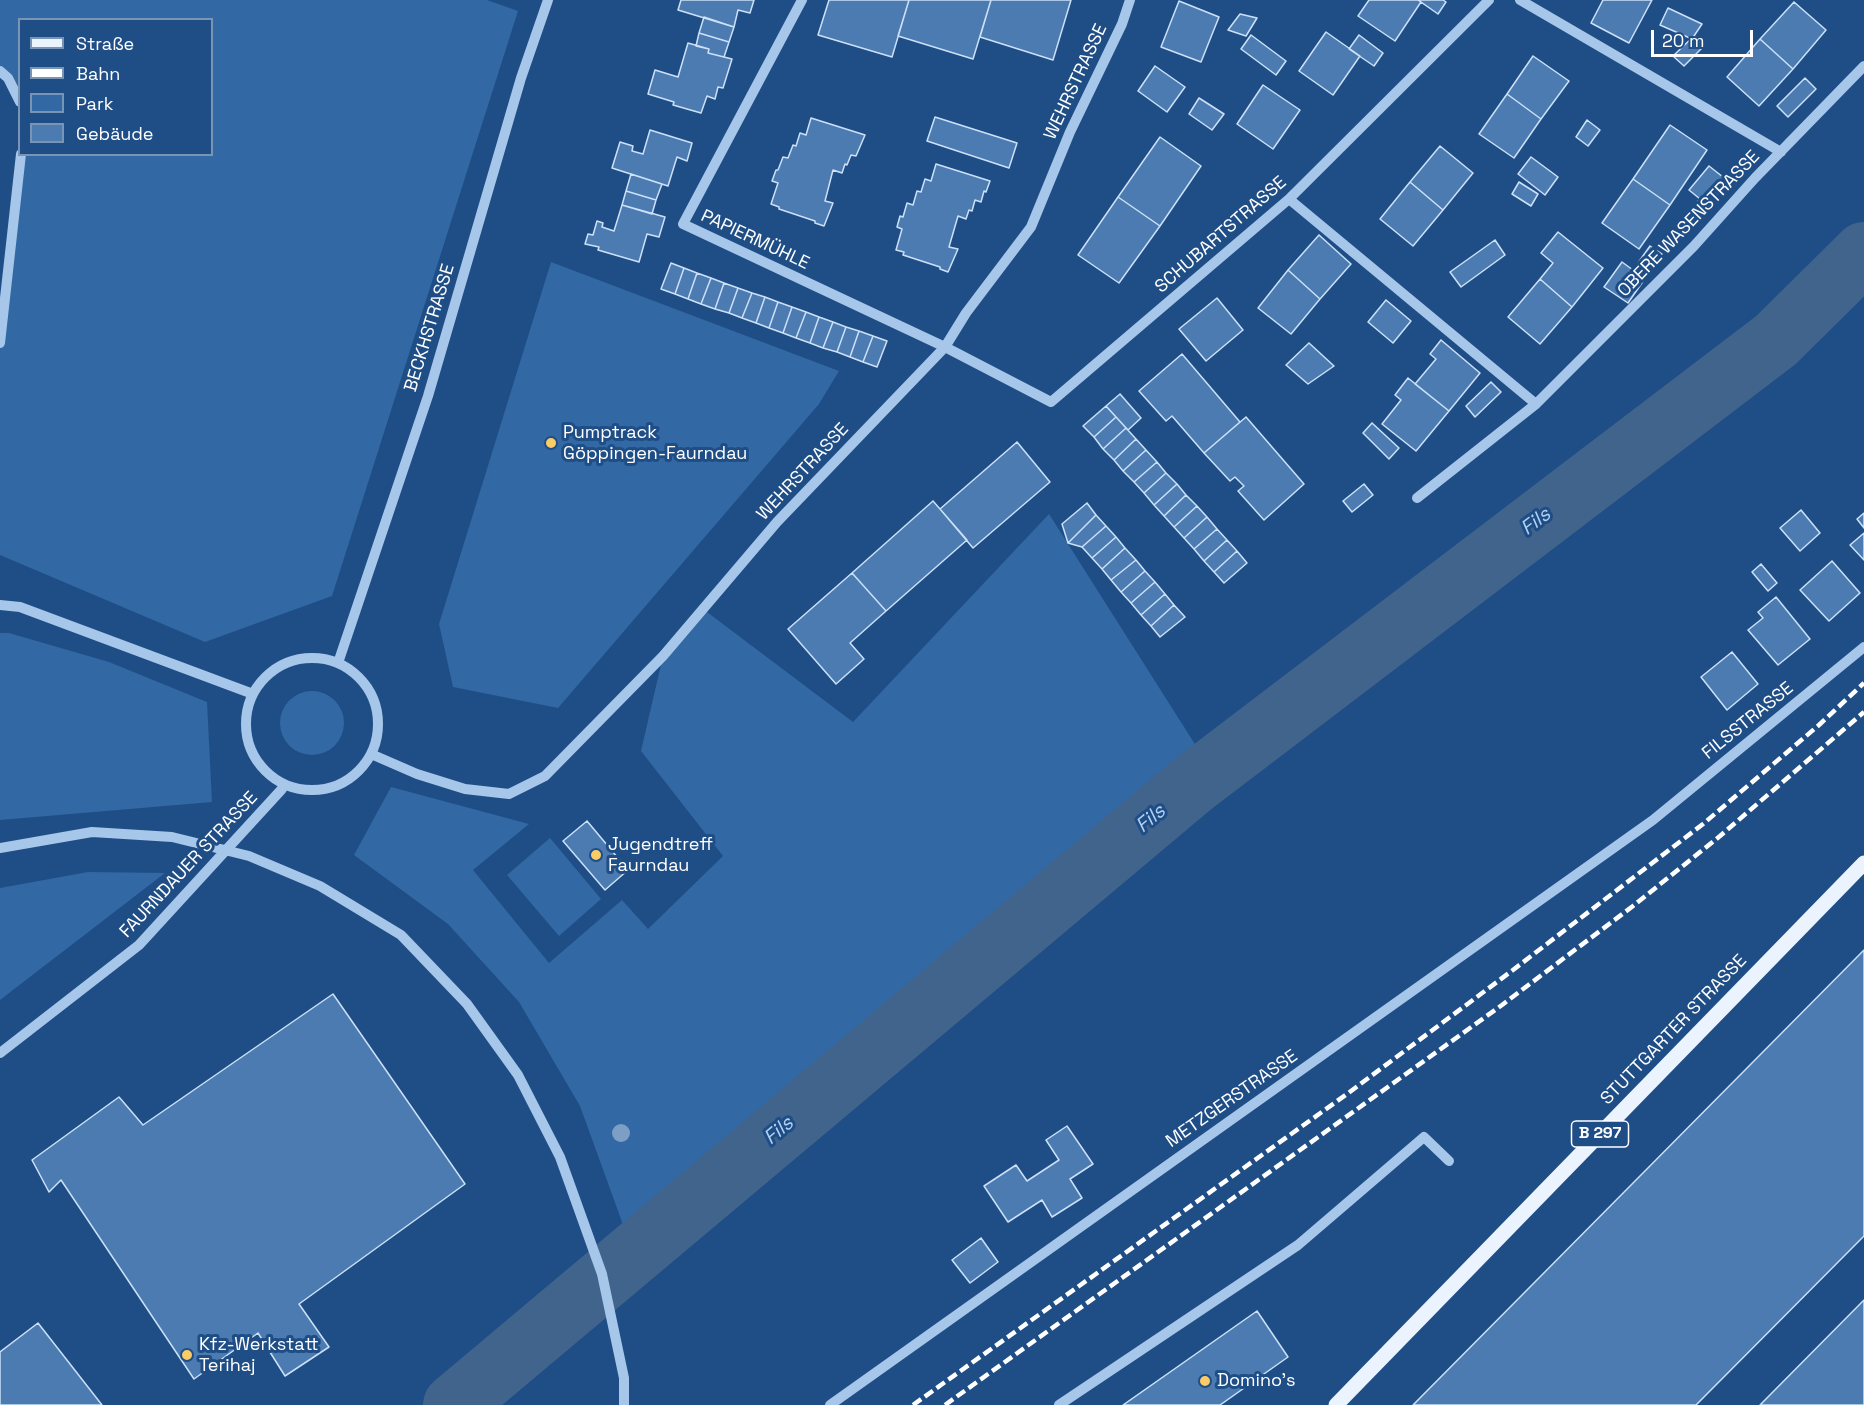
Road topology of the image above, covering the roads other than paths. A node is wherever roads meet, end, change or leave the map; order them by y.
1 (548, 0) edge
2 (802, 0) edge
3 (1130, 0) edge
4 (1489, 0) edge
5 (1520, 0) edge
6 (1864, 66) edge
7 (0, 71) edge
8 (18, 98) edge
9 (1781, 152) junction
10 (21, 156) edge
11 (1289, 199) junction
12 (0, 343) edge
13 (945, 347) junction
14 (1536, 404) junction
15 (1417, 498) dead end
16 (0, 605) edge
17 (1864, 647) edge
18 (338, 663) junction
19 (253, 694) junction
20 (371, 754) junction
21 (284, 784) junction
22 (1653, 820) joint
23 (0, 848) edge
24 (1864, 863) edge
25 (0, 1053) edge
26 (1449, 1161) dead end
27 (624, 1405) edge
28 (830, 1405) edge
29 (1059, 1405) edge
30 (1336, 1405) edge

1 - 18 street, BECKHSTRASSE
2 - 13 street, PAPIERMÜHLE
3 - 13 street, WEHRSTRASSE
4 - 11 street, SCHUBARTSTRASSE
5 - 9 street
6 - 9 street, OBERE WASENSTRASSE
7 - 8 street
9 - 14 street, OBERE WASENSTRASSE
10 - 12 street
11 - 13 street, SCHUBARTSTRASSE
11 - 14 street
13 - 20 street, WEHRSTRASSE
14 - 15 street, OBERE WASENSTRASSE
16 - 19 street
17 - 22 street, FILSSTRASSE
18 - 19 street
18 - 20 street
19 - 21 street
20 - 21 street
21 - 25 street, FAURNDAUER STRASSE
22 - 28 street, METZGERSTRASSE
23 - 27 street
24 - 30 main road, STUTTGARTER STRASSE / B 297
26 - 29 street

